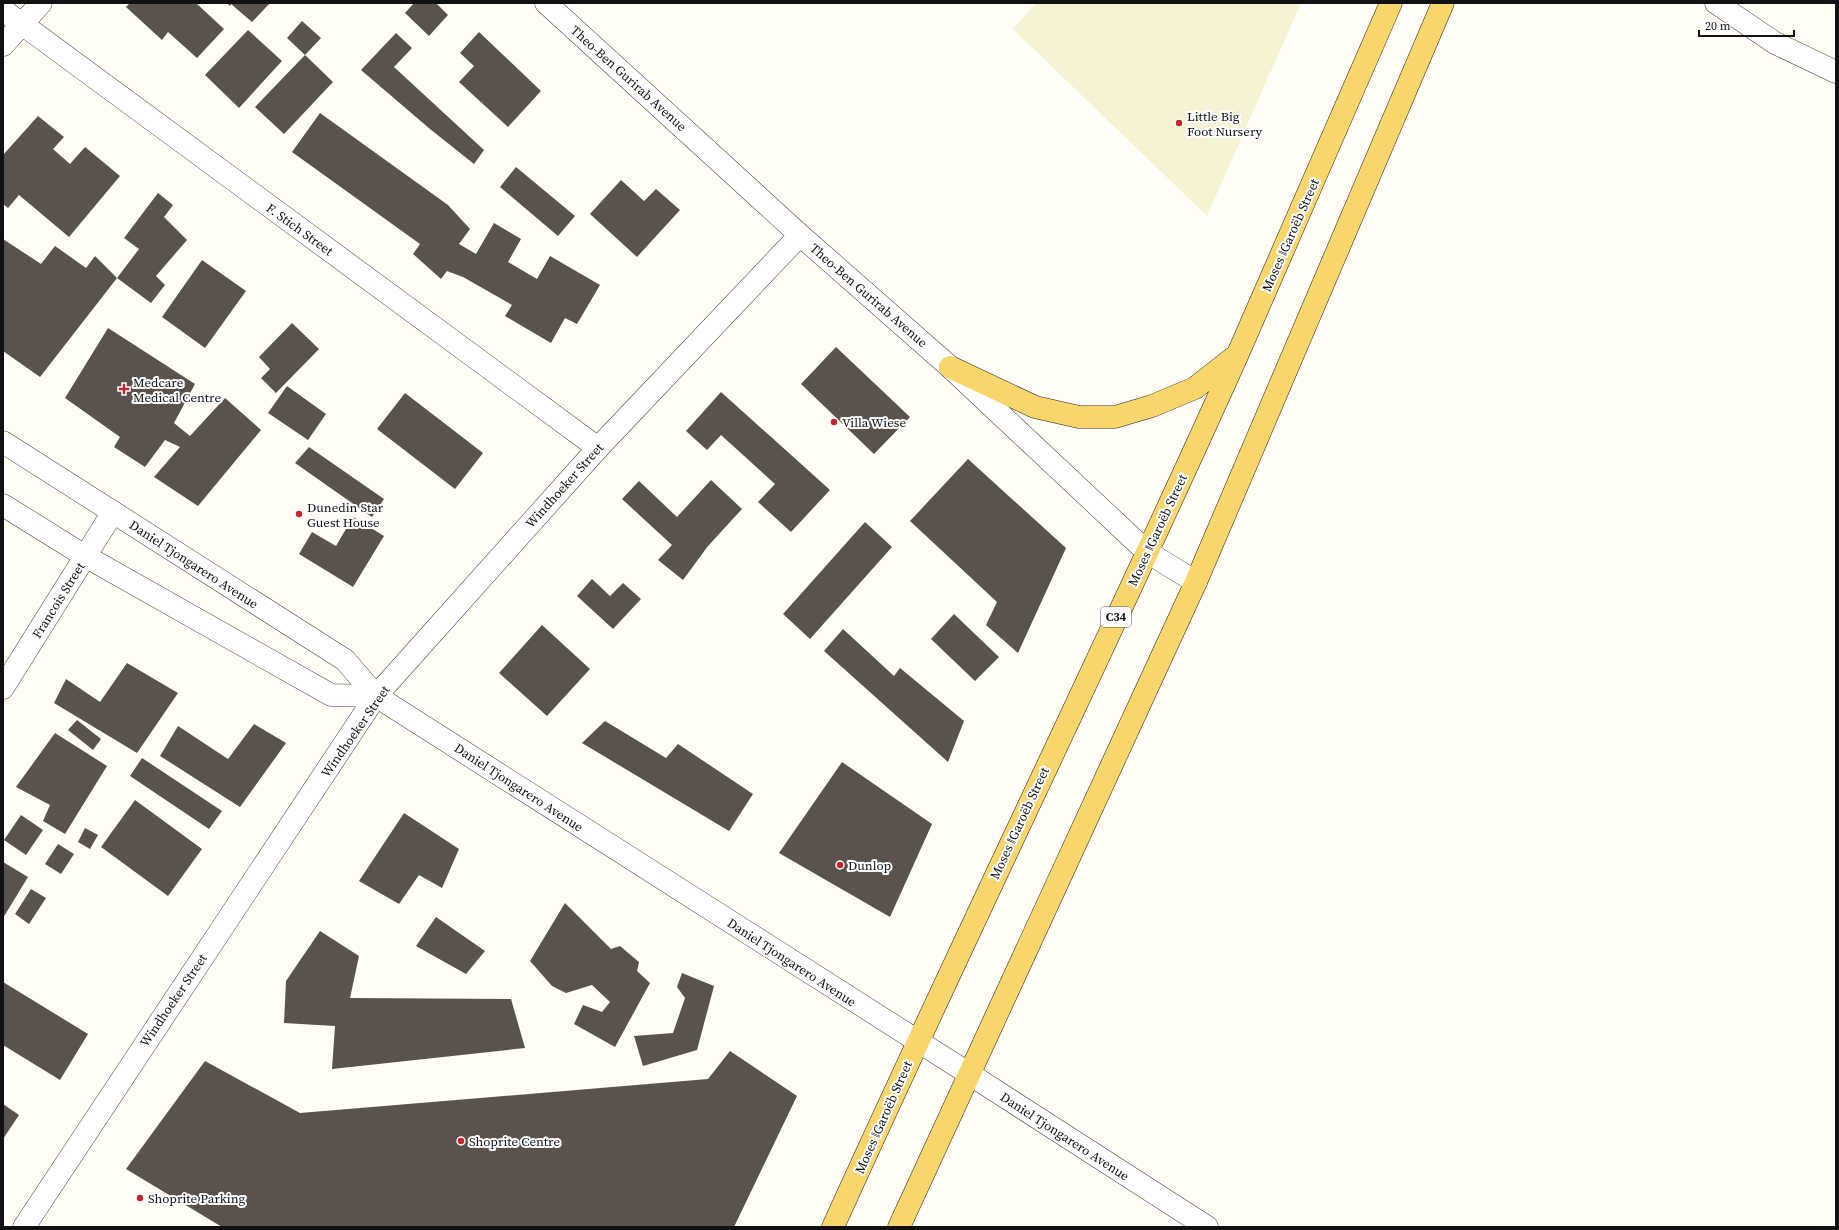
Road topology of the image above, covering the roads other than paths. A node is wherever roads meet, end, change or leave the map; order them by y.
1 (42, 3) edge
2 (546, 3) edge
3 (1391, 3) edge
4 (1442, 3) edge
5 (1716, 3) edge
6 (3, 10) edge
7 (22, 25) junction
8 (3, 45) edge
9 (1836, 72) edge
10 (800, 235) junction
11 (1237, 355) junction
12 (950, 367) junction
13 (3, 442) edge
14 (598, 448) junction
15 (3, 505) edge
16 (113, 512) junction
17 (1147, 552) junction
18 (85, 556) junction
19 (1196, 582) junction
20 (3, 688) edge
21 (376, 696) junction
22 (917, 1042) junction
23 (971, 1075) junction
24 (24, 1227) edge
25 (833, 1227) edge
26 (900, 1227) edge
27 (1207, 1227) edge

1 - 7 street
2 - 10 street, Theo-Ben Gurirab Avenue
3 - 11 main road, Moses ǁGaroëb Street / C34
4 - 19 main road
5 - 9 street
6 - 7 street, F. Stich Street
7 - 8 street
7 - 14 street, F. Stich Street
10 - 12 street, Theo-Ben Gurirab Avenue
10 - 14 street, Windhoeker Street
11 - 12 main road
11 - 17 main road, Moses ǁGaroëb Street / C34
12 - 17 street, Theo-Ben Gurirab Avenue
13 - 16 street, Daniel Tjongarero Avenue
14 - 21 street, Windhoeker Street
15 - 18 street, Daniel Tjongarero Avenue
16 - 18 street, Francois Street
16 - 21 street, Daniel Tjongarero Avenue
17 - 19 street, Theo-Ben Gurirab Avenue
17 - 22 main road, Moses ǁGaroëb Street / C34
18 - 20 street, Francois Street
18 - 21 street, Daniel Tjongarero Avenue
19 - 23 main road
21 - 22 street, Daniel Tjongarero Avenue
21 - 24 street, Windhoeker Street
22 - 23 street, Daniel Tjongarero Avenue
22 - 25 main road, Moses ǁGaroëb Street / C34
23 - 26 main road
23 - 27 street, Daniel Tjongarero Avenue

